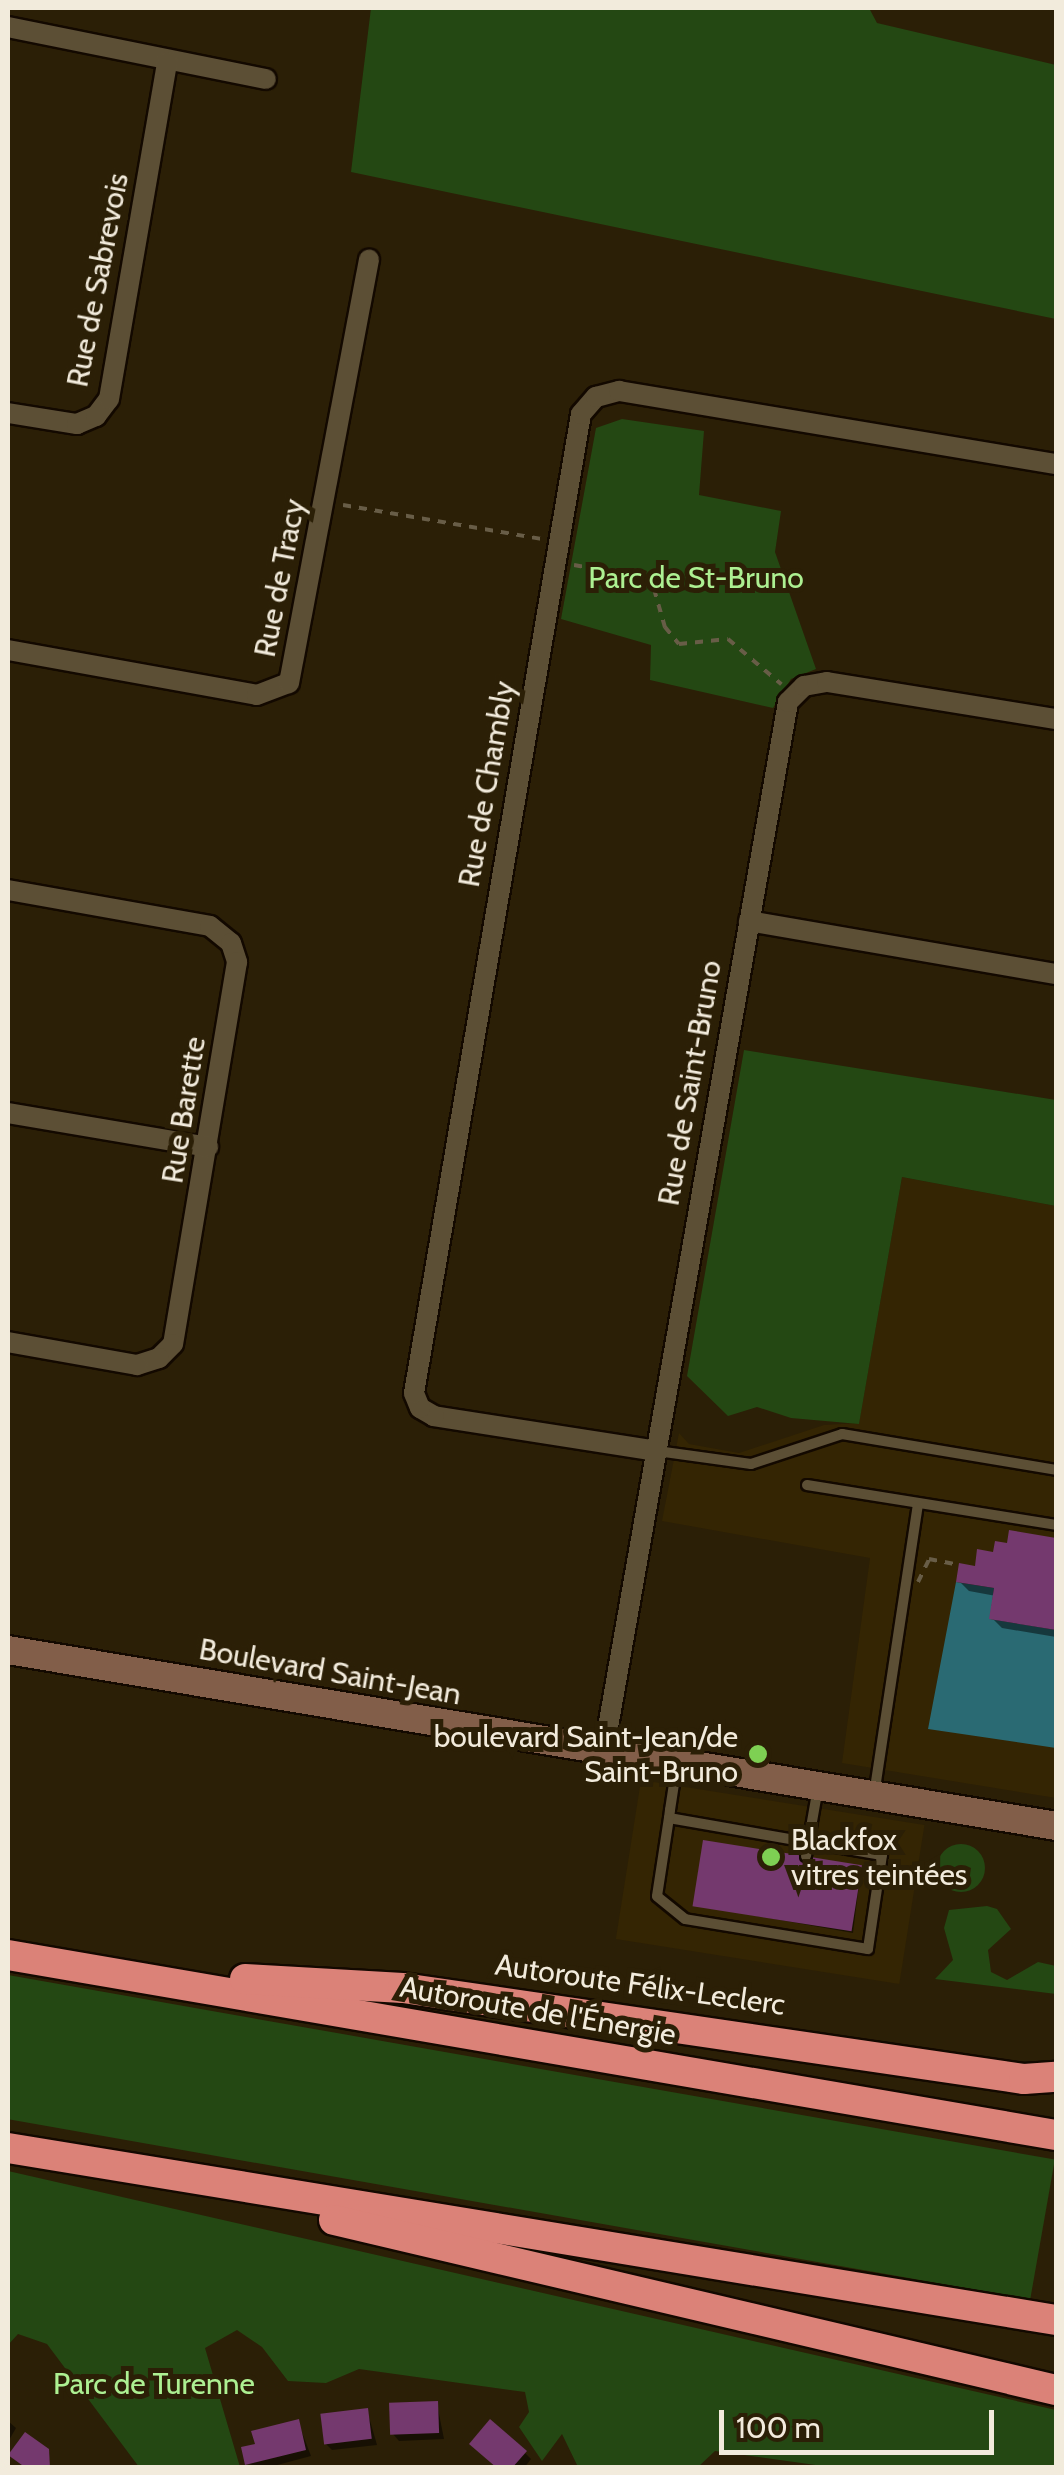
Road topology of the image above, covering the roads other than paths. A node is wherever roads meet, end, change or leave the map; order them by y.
1 (8, 27) edge
2 (168, 62) junction
3 (266, 80) dead end
4 (369, 259) dead end
5 (8, 413) edge
6 (1056, 464) edge
7 (8, 650) edge
8 (1056, 719) edge
9 (8, 890) edge
10 (749, 921) junction
11 (1056, 974) edge
12 (8, 1113) edge
13 (208, 1148) junction
14 (8, 1342) edge
15 (657, 1451) junction
16 (1056, 1470) edge
17 (807, 1485) dead end
18 (918, 1504) junction
19 (1056, 1525) edge
20 (8, 1650) edge
21 (604, 1750) junction
22 (678, 1763) junction
23 (818, 1786) junction
24 (874, 1796) junction
25 (669, 1818) junction
26 (1056, 1826) edge
27 (808, 1842) junction
28 (834, 1846) junction
29 (806, 1856) dead end
30 (832, 1860) dead end
31 (794, 1922) dead end
32 (820, 1927) dead end
33 (792, 1936) junction
34 (817, 1940) junction
35 (8, 1955) edge
36 (92, 1970) junction
37 (1056, 2081) edge
38 (1056, 2136) edge
39 (8, 2148) edge
40 (132, 2171) junction
41 (1056, 2320) edge
42 (940, 2360) junction
43 (1056, 2374) edge
44 (1056, 2390) edge

1 - 2 street
2 - 3 street
2 - 5 street, Rue de Sabrevois
4 - 7 street, Rue de Tracy
6 - 15 street, Rue de Chambly
8 - 10 street, Rue de Saint-Bruno
9 - 13 street, Rue Barette
10 - 11 street
10 - 15 street, Rue de Saint-Bruno
12 - 13 street
13 - 14 street, Rue Barette
15 - 16 lane
15 - 21 street, Rue de Saint-Bruno
17 - 18 lane
18 - 19 lane
18 - 24 lane
20 - 21 street, Boulevard Saint-Jean
21 - 22 street, Boulevard Saint-Jean
22 - 23 street, Boulevard Saint-Jean
22 - 25 lane
23 - 24 street, Boulevard Saint-Jean
23 - 27 lane
24 - 26 street, Boulevard Saint-Jean
25 - 27 lane
25 - 33 lane
27 - 28 lane
27 - 29 lane
28 - 30 lane
28 - 34 lane
31 - 33 lane
32 - 34 lane
33 - 34 lane
35 - 36 highway, Autoroute de l'Énergie
36 - 37 highway, Autoroute Félix-Leclerc
36 - 38 highway, Autoroute de l'Énergie
39 - 40 highway
40 - 41 highway
40 - 42 highway
42 - 43 highway
42 - 44 highway

